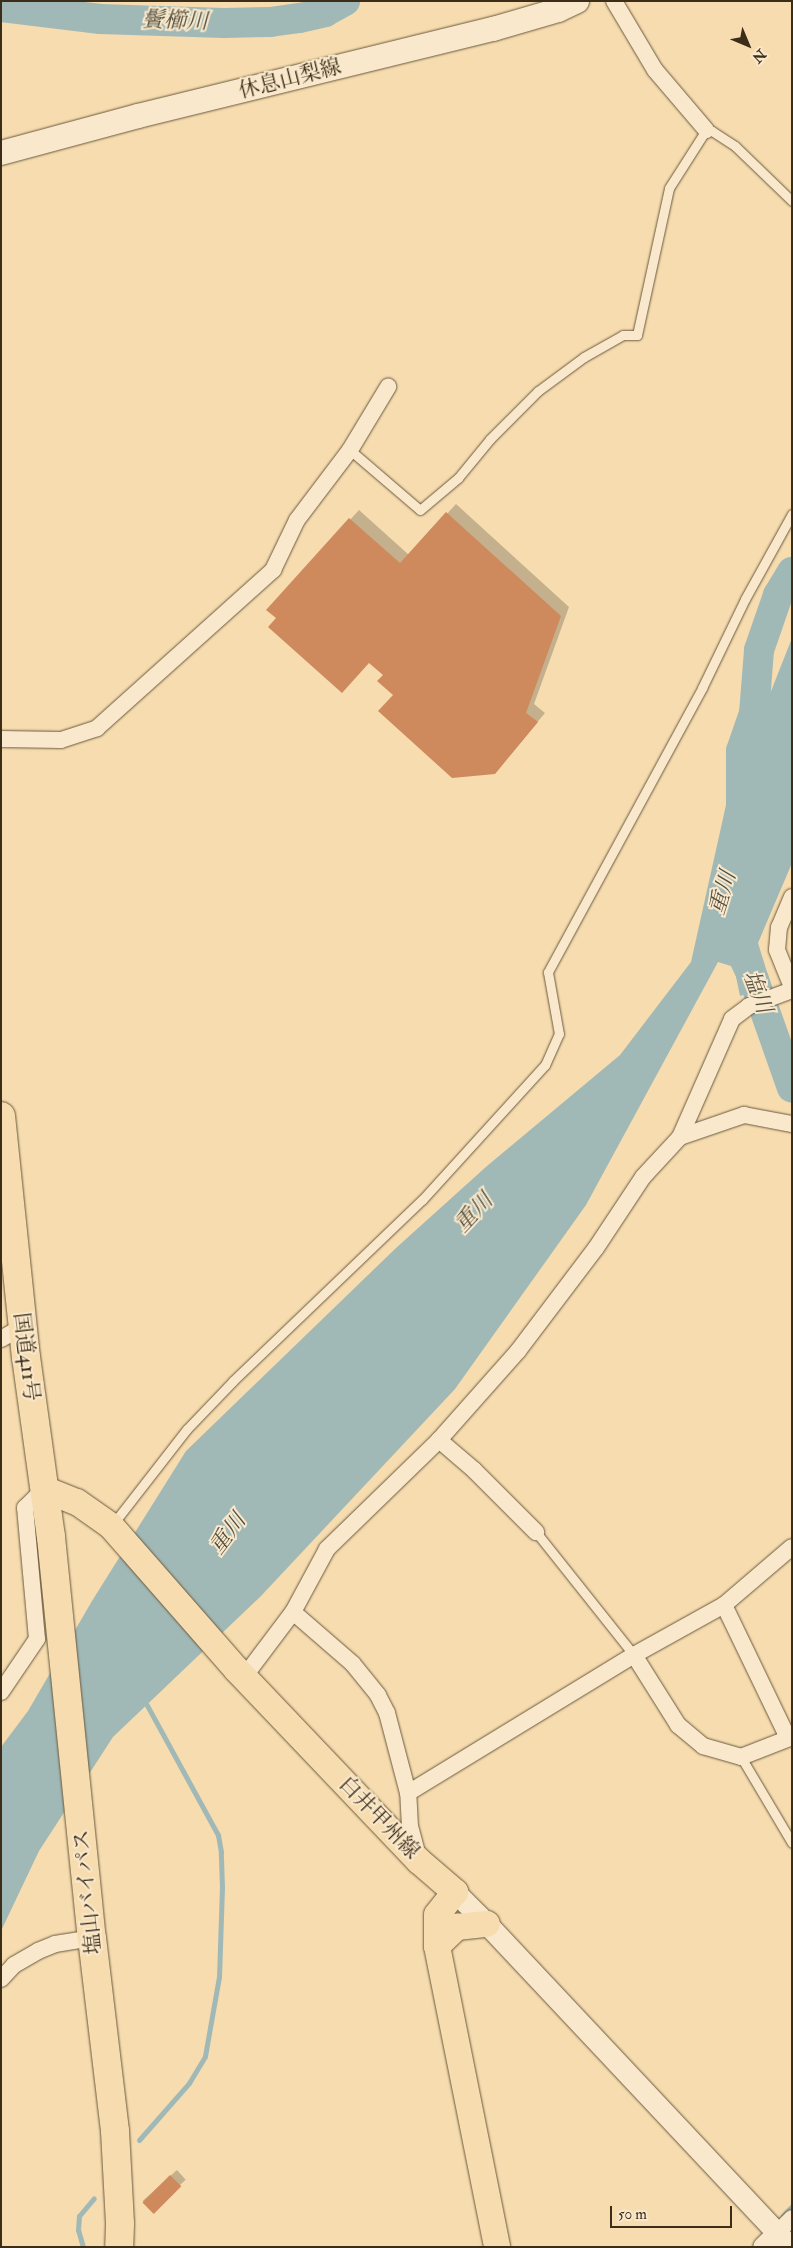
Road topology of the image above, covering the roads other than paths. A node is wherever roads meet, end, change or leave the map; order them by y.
1 (577, 1) edge
2 (614, 1) edge
3 (706, 130) junction
4 (1, 153) edge
5 (792, 201) edge
6 (388, 387) dead end
7 (350, 450) junction
8 (792, 514) edge
9 (1, 738) edge
10 (792, 897) edge
11 (792, 988) edge
12 (1, 1116) edge
13 (792, 1124) edge
14 (680, 1137) junction
15 (12, 1333) edge
16 (439, 1440) junction
17 (44, 1489) junction
18 (111, 1526) junction
19 (536, 1532) joint
20 (51, 1537) joint
21 (792, 1547) edge
22 (724, 1605) junction
23 (293, 1612) junction
24 (634, 1654) junction
25 (241, 1674) junction
26 (1, 1692) edge
27 (790, 1738) edge
28 (741, 1757) junction
29 (408, 1793) junction
30 (792, 1843) edge
31 (419, 1860) junction
32 (455, 1892) junction
33 (487, 1924) junction
34 (91, 1930) junction
35 (437, 1946) junction
36 (1, 1979) edge
37 (792, 2218) edge
38 (777, 2242) edge
39 (119, 2247) edge
40 (497, 2247) edge

1 - 4 main road, 休息山梨線
2 - 3 street
3 - 5 lane
3 - 7 lane
6 - 7 street
7 - 9 street
8 - 18 lane
10 - 11 street
11 - 14 street
12 - 15 highway, 国道411号
13 - 14 street
14 - 16 street
15 - 17 highway, 国道411号
16 - 19 street
16 - 23 street
17 - 18 main road, 白井甲州線
17 - 20 highway, 国道411号
17 - 26 street
18 - 25 main road, 白井甲州線
19 - 24 lane
20 - 34 highway, 塩山バイパス
21 - 22 street
22 - 24 street
22 - 27 street
23 - 25 street
23 - 29 street
24 - 28 street
24 - 29 street
25 - 31 main road, 白井甲州線
27 - 28 street
28 - 30 lane
29 - 31 street
31 - 32 main road, 白井甲州線
32 - 33 street
32 - 35 main road
33 - 35 main road
33 - 38 street
34 - 36 street
34 - 39 highway, 塩山バイパス
35 - 40 main road
37 - 38 street

